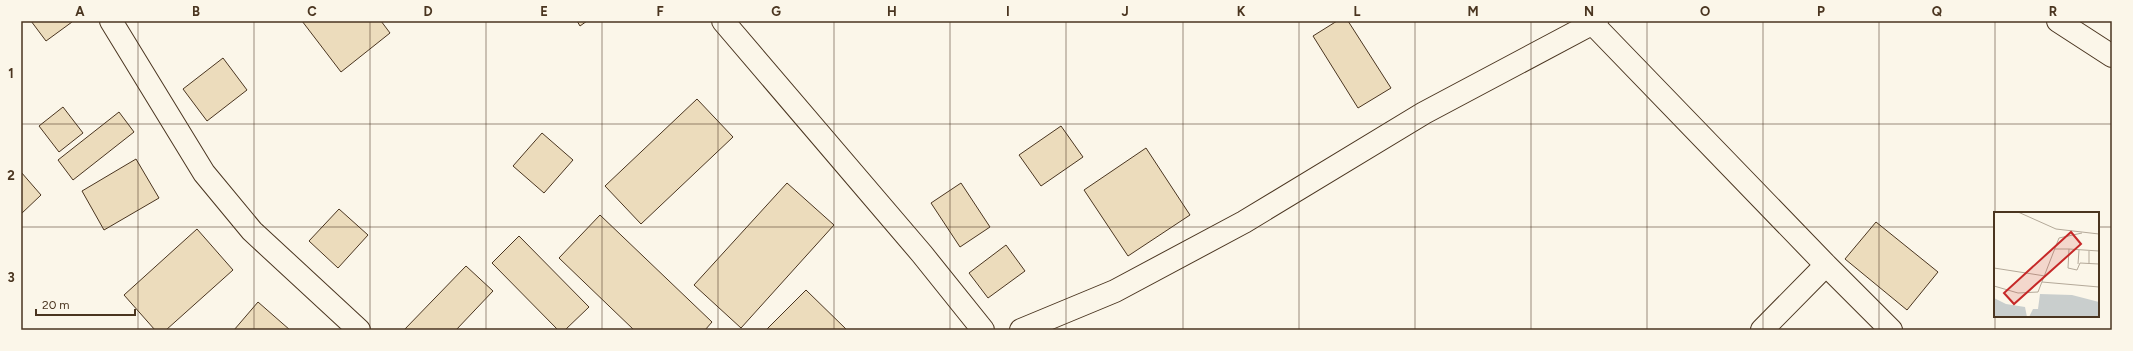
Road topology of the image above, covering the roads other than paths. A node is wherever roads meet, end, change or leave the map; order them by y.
1 (111, 21) edge
2 (723, 21) edge
3 (2058, 21) edge
4 (1595, 22) edge
5 (2112, 56) edge
6 (1826, 265) junction
7 (359, 330) edge
8 (983, 330) edge
9 (1021, 330) edge
10 (1762, 330) edge
11 (1891, 330) edge

1 - 7 street
2 - 8 street
3 - 5 street
4 - 6 street
4 - 9 street
6 - 10 street
6 - 11 street

